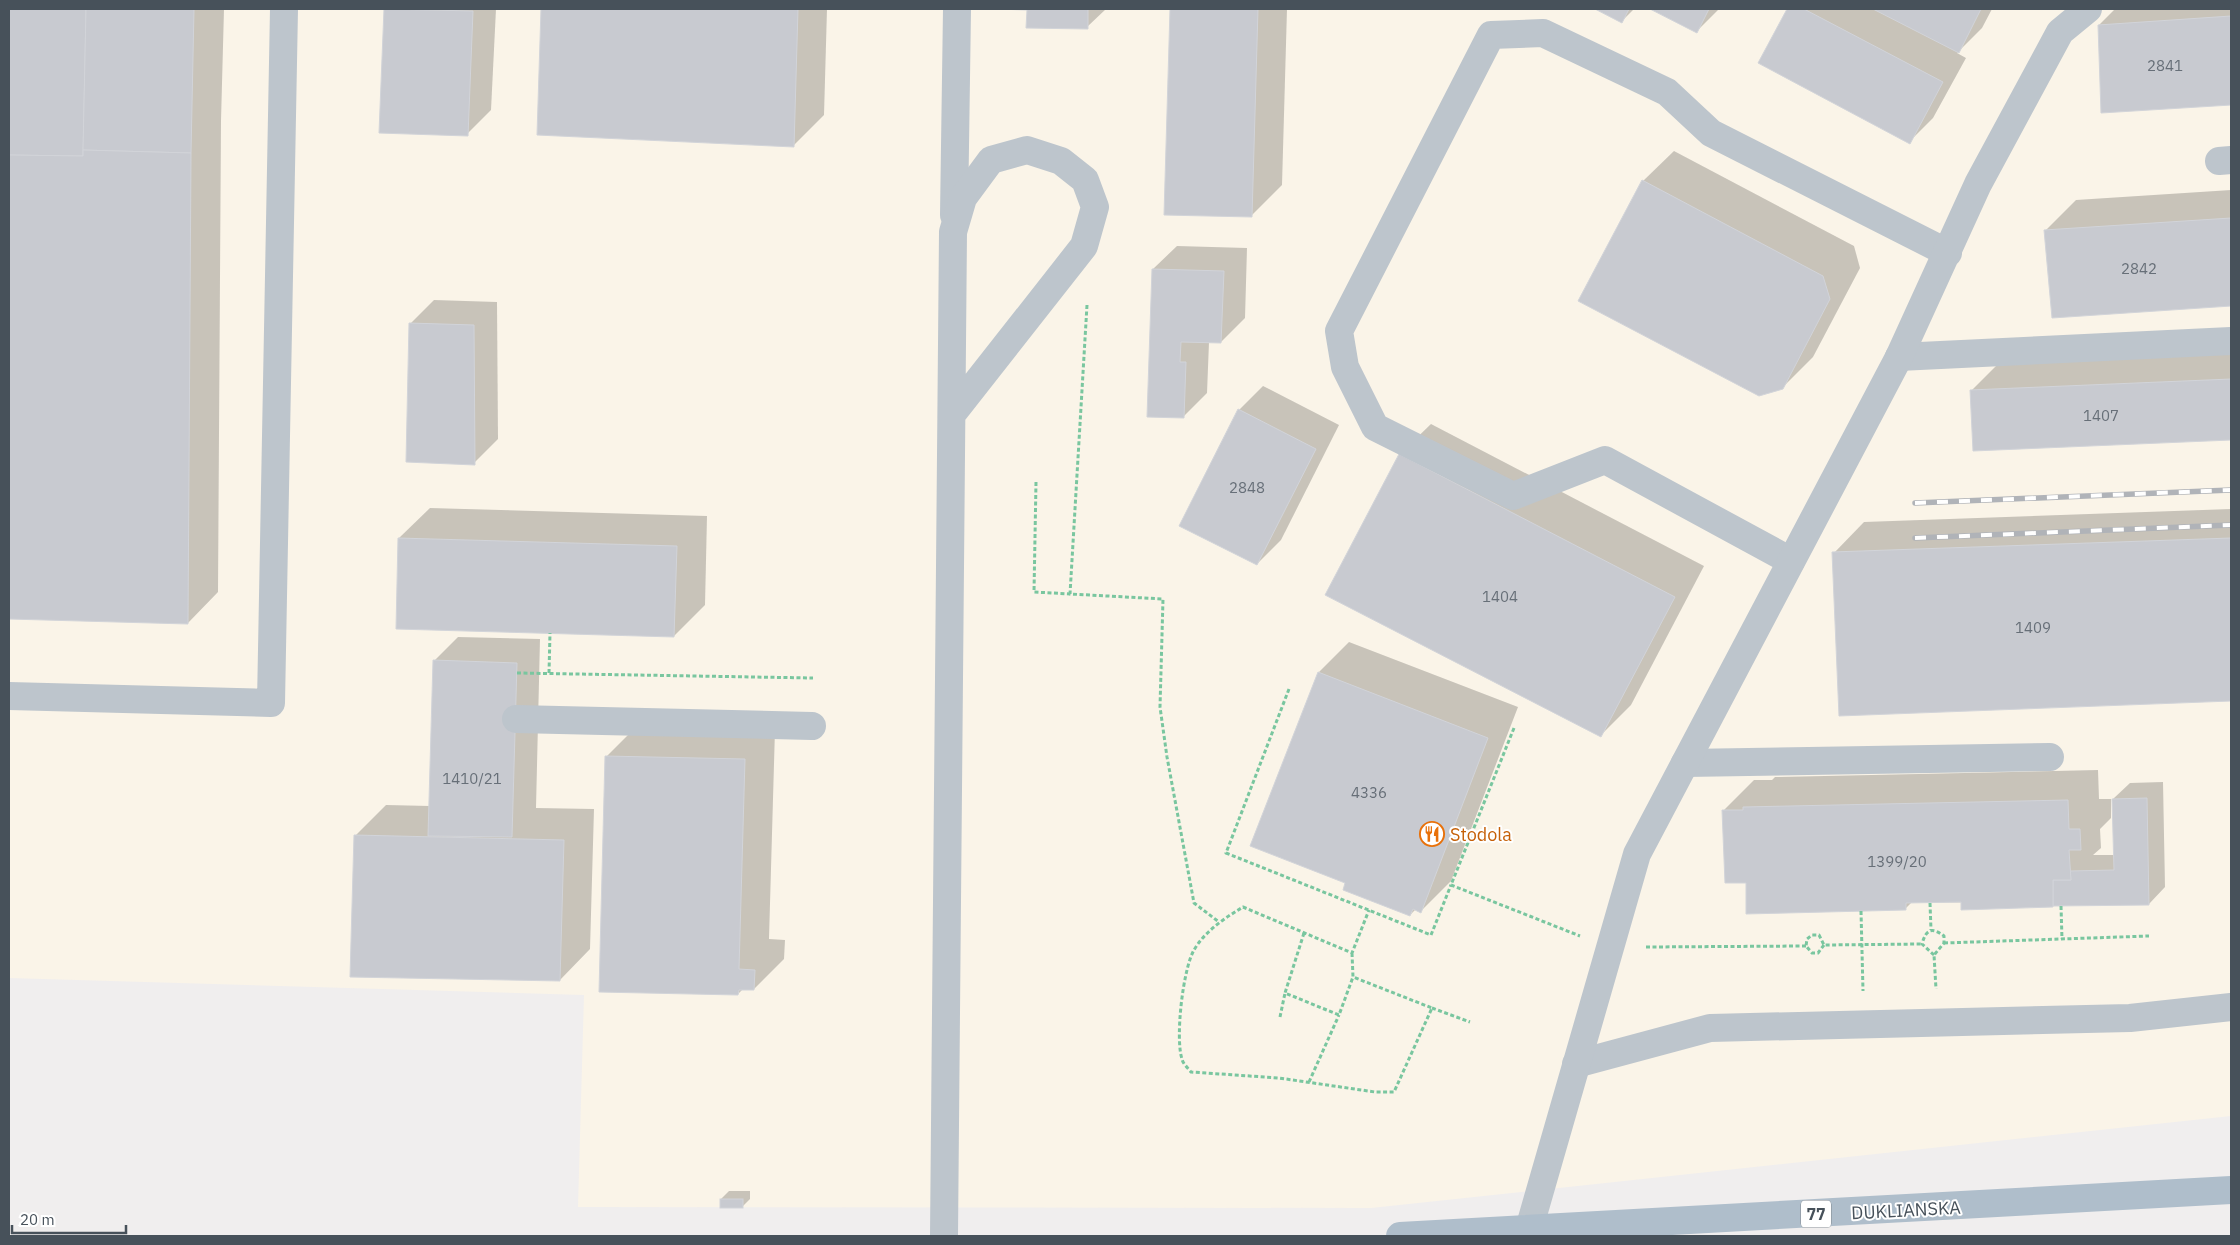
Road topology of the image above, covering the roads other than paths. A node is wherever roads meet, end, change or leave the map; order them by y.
1 (284, 9) edge
2 (957, 9) edge
3 (2088, 9) edge
4 (953, 232) junction
5 (1948, 253) junction
6 (2231, 342) edge
7 (1899, 357) junction
8 (952, 414) junction
9 (1792, 561) junction
10 (9, 696) edge
11 (516, 719) dead end
12 (812, 726) dead end
13 (2050, 757) dead end
14 (1685, 763) junction
15 (2231, 1006) edge
16 (1576, 1064) junction
17 (2231, 1190) edge
18 (1529, 1229) junction
19 (944, 1236) edge
20 (1400, 1236) edge

1 - 10 lane
2 - 4 lane
3 - 5 lane
4 - 8 lane
4 - 8 lane
5 - 7 lane
5 - 9 lane
6 - 7 lane
7 - 9 lane
8 - 19 lane
9 - 14 lane
11 - 12 lane
13 - 14 lane
14 - 16 lane
15 - 16 lane
16 - 18 lane
17 - 18 main road, DUKLIANSKA / 77
18 - 20 main road, DUKLIANSKA / 77

